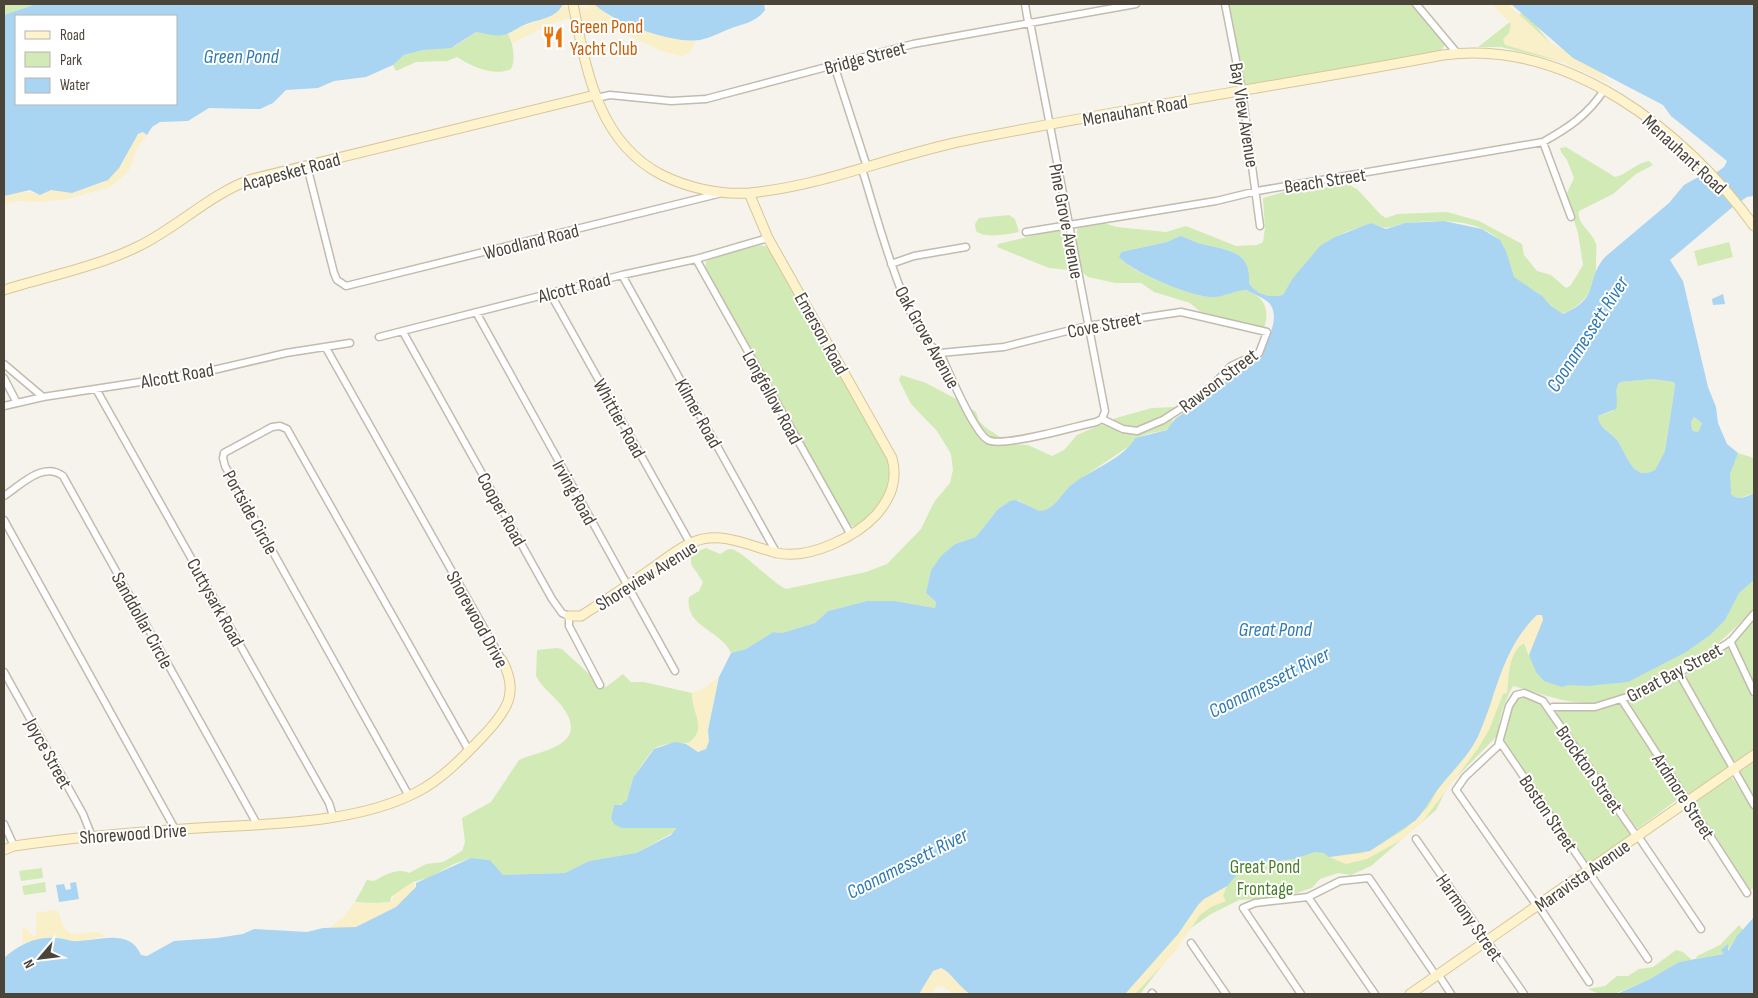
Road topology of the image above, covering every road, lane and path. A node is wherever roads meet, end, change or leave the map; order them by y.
1 (573, 4) edge
2 (1025, 4) edge
3 (1136, 4) edge
4 (1225, 4) edge
5 (1416, 4) edge
6 (1029, 22) junction
7 (1457, 53) junction
8 (834, 65) junction
9 (1604, 90) junction
10 (1242, 91) junction
11 (596, 97) junction
12 (1048, 125) junction
13 (1543, 142) junction
14 (307, 166) junction
15 (864, 168) junction
16 (1257, 191) junction
17 (724, 192) junction
18 (749, 193) junction
19 (1571, 217) dead end
20 (1068, 225) junction
21 (1260, 226) dead end
22 (1754, 226) edge
23 (1026, 232) dead end
24 (768, 238) junction
25 (966, 247) dead end
26 (696, 259) junction
27 (891, 264) junction
28 (622, 275) junction
29 (4, 290) edge
30 (550, 293) junction
31 (476, 312) junction
32 (1087, 326) junction
33 (402, 332) junction
34 (1268, 332) joint
35 (379, 337) dead end
36 (350, 343) dead end
37 (326, 348) junction
38 (940, 354) junction
39 (4, 364) edge
40 (4, 378) edge
41 (96, 389) junction
42 (44, 397) junction
43 (17, 403) junction
44 (4, 406) edge
45 (1102, 419) junction
46 (895, 473) joint
47 (4, 496) edge
48 (4, 520) edge
49 (851, 535) junction
50 (690, 543) junction
51 (776, 552) junction
52 (627, 586) junction
53 (1754, 614) edge
54 (569, 616) junction
55 (1730, 641) junction
56 (502, 660) joint
57 (675, 671) dead end
58 (4, 672) edge
59 (1679, 673) junction
60 (600, 685) dead end
61 (1754, 692) edge
62 (1622, 700) junction
63 (1553, 707) dead end
64 (1500, 742) junction
65 (468, 749) junction
66 (1754, 755) edge
67 (1733, 770) junction
68 (410, 796) junction
69 (1688, 802) junction
70 (1754, 805) edge
71 (334, 816) junction
72 (4, 824) edge
73 (257, 824) junction
74 (175, 829) junction
75 (91, 834) junction
76 (1638, 836) junction
77 (1416, 840) dead end
78 (14, 846) junction
79 (4, 850) edge
80 (1588, 871) junction
81 (1747, 892) dead end
82 (1308, 897) junction
83 (1538, 906) junction
84 (1701, 929) dead end
85 (1487, 940) junction
86 (1191, 943) dead end
87 (1648, 959) dead end
88 (1437, 975) junction
89 (1589, 982) dead end
90 (1226, 994) edge
91 (1302, 994) edge
92 (1375, 994) edge
93 (1410, 994) edge
94 (1452, 994) edge
95 (1524, 994) edge

1 - 11 main road, Menauhant Road
2 - 6 street, Pine Grove Avenue
3 - 6 street, Bridge Street
4 - 10 street, Bay View Avenue
5 - 7 street
6 - 8 street, Bridge Street
6 - 12 street, Pine Grove Avenue
7 - 9 main road, Menauhant Road
7 - 10 main road, Menauhant Road
8 - 11 street, Bridge Street
8 - 15 street, Oak Grove Avenue
9 - 13 street, Beach Street
9 - 22 main road, Menauhant Road
10 - 12 main road, Menauhant Road
10 - 16 street, Bay View Avenue
11 - 14 main road, Acapesket Road
11 - 17 main road, Menauhant Road
12 - 15 main road, Menauhant Road
12 - 20 street, Pine Grove Avenue
13 - 16 street, Beach Street
13 - 19 street
14 - 17 street, Woodland Road
14 - 29 main road, Acapesket Road
15 - 18 main road, Menauhant Road
15 - 27 street, Oak Grove Avenue
16 - 20 street, Beach Street
16 - 21 street, Bay View Avenue
17 - 18 main road, Menauhant Road
18 - 24 main road, Emerson Road
20 - 23 street, Beach Street
20 - 32 street, Pine Grove Avenue
24 - 26 street, Alcott Road
24 - 46 main road, Emerson Road
25 - 27 street
26 - 28 street, Alcott Road
26 - 49 street, Longfellow Road
27 - 38 street, Oak Grove Avenue
28 - 30 street, Alcott Road
28 - 51 street, Kilmer Road
30 - 31 street, Alcott Road
30 - 50 street, Whittier Road
31 - 33 street, Alcott Road
31 - 52 street, Irving Road
32 - 34 street, Cove Street
32 - 38 street, Cove Street
32 - 45 street, Pine Grove Avenue
33 - 35 street, Alcott Road
33 - 54 street, Cooper Road
34 - 45 street, Rawson Street
36 - 37 street, Alcott Road
37 - 41 street, Alcott Road
37 - 56 street, Shorewood Drive
38 - 45 street, Oak Grove Avenue
39 - 42 street
40 - 43 street
41 - 42 street, Alcott Road
41 - 71 street, Cuttysark Road
42 - 43 street, Alcott Road
43 - 44 street, Alcott Road
46 - 49 main road, Shoreview Avenue
47 - 73 street, Sanddollar Circle
48 - 74 street
49 - 51 main road, Shoreview Avenue
50 - 51 main road, Shoreview Avenue
50 - 52 main road, Shoreview Avenue
52 - 54 main road, Shoreview Avenue
52 - 57 street, Irving Road
53 - 55 street, Great Bay Street
54 - 60 street, Cooper Road
55 - 59 street, Great Bay Street
55 - 61 street
56 - 65 main road, Shorewood Drive
58 - 75 street, Joyce Street
59 - 62 street, Great Bay Street
59 - 67 street
62 - 63 street, Great Bay Street
62 - 69 street, Ardmore Street
64 - 76 street, Brockton Street
64 - 80 street, Boston Street
64 - 83 street
65 - 68 main road, Shorewood Drive
65 - 68 street, Portside Circle
66 - 67 main road, Maravista Avenue
67 - 69 main road, Maravista Avenue
67 - 70 street
68 - 71 main road, Shorewood Drive
69 - 76 main road, Maravista Avenue
69 - 81 street, Ardmore Street
71 - 73 main road, Shorewood Drive
72 - 78 street
73 - 74 main road, Shorewood Drive
74 - 75 main road, Shorewood Drive
75 - 78 main road, Shorewood Drive
76 - 80 main road, Maravista Avenue
76 - 84 street, Brockton Street
77 - 85 street, Harmony Street
78 - 79 main road, Shorewood Drive
80 - 83 main road, Maravista Avenue
80 - 87 street, Boston Street
82 - 88 street
82 - 91 street
82 - 92 street
83 - 85 main road, Maravista Avenue
83 - 89 street
85 - 88 main road, Maravista Avenue
85 - 95 street, Harmony Street
86 - 90 street
88 - 93 main road, Maravista Avenue
88 - 94 street

